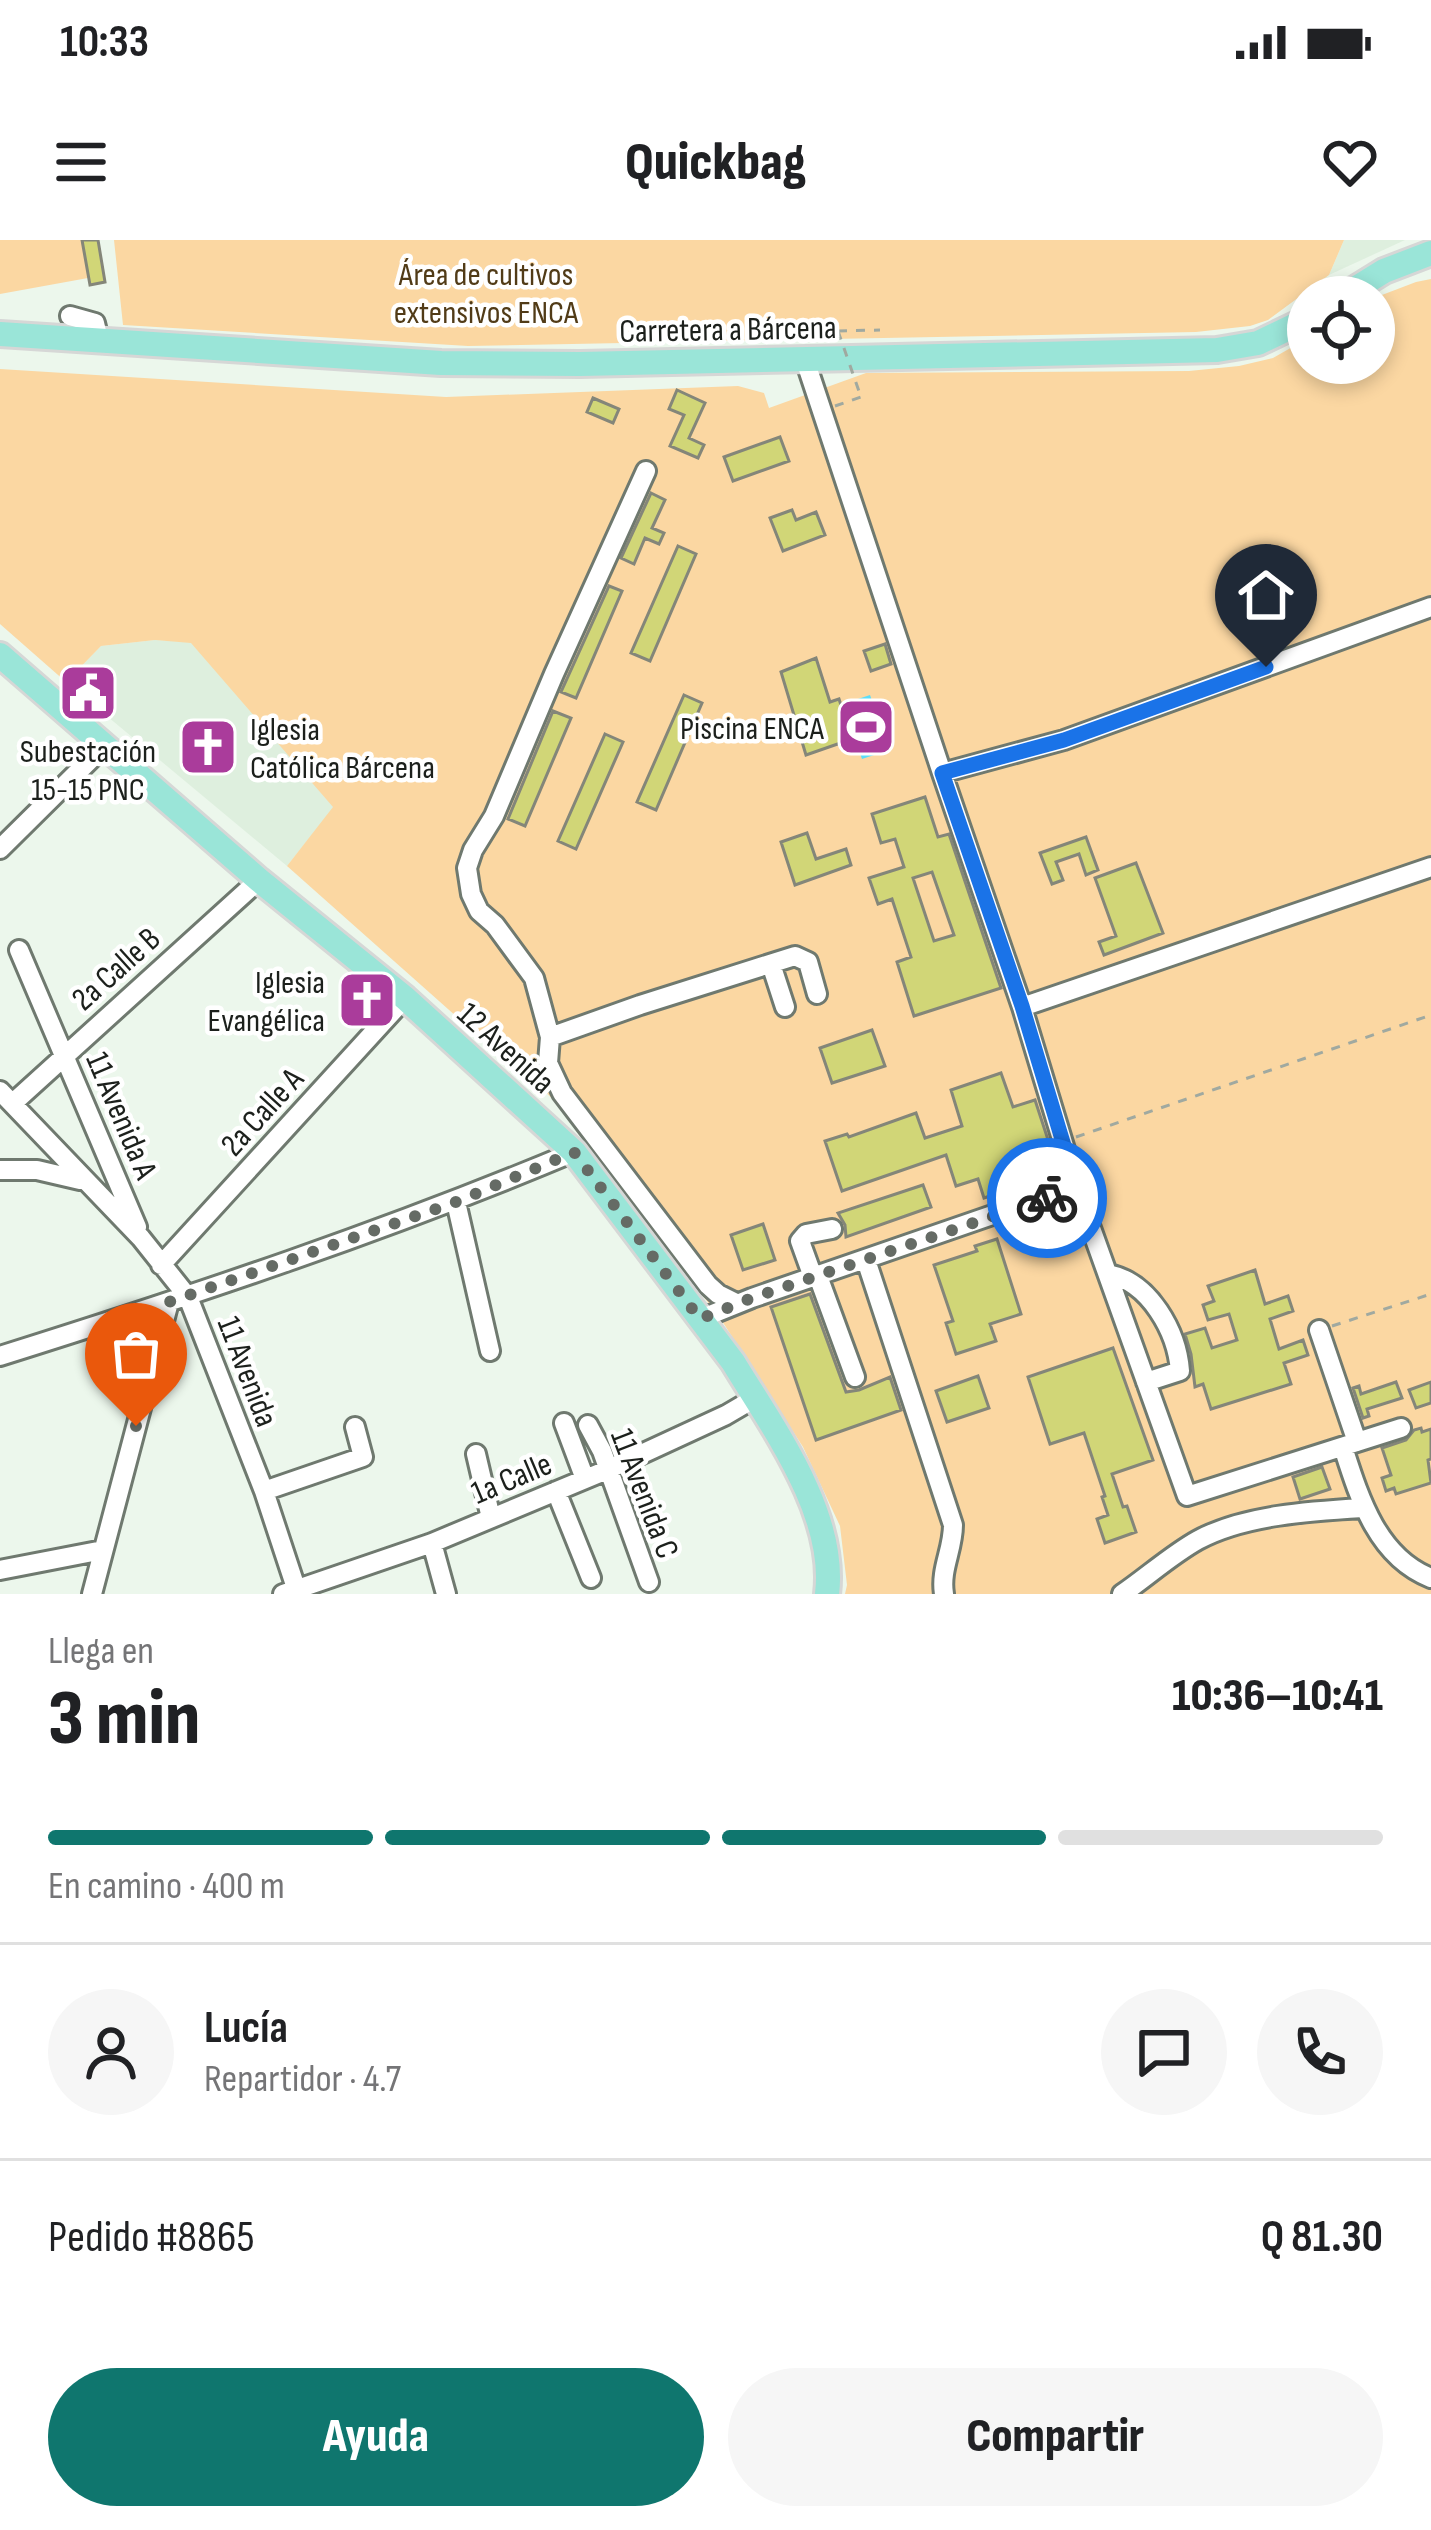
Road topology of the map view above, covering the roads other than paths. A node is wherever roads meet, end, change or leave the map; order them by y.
1 (1431, 253) edge
2 (1376, 276) edge
3 (70, 316) dead end
4 (1287, 329) edge
5 (0, 334) edge
6 (99, 340) junction
7 (805, 360) junction
8 (646, 471) dead end
9 (1431, 608) edge
10 (0, 655) edge
11 (104, 745) junction
12 (942, 773) junction
13 (0, 849) edge
14 (1431, 867) edge
15 (259, 880) junction
16 (20, 950) dead end
17 (770, 964) junction
18 (817, 994) dead end
19 (404, 998) junction
20 (1022, 1006) junction
21 (785, 1007) dead end
22 (550, 1037) junction
23 (65, 1053) junction
24 (4, 1096) edge
25 (574, 1152) junction
26 (0, 1170) edge
27 (85, 1181) junction
28 (1077, 1189) junction
29 (456, 1202) junction
30 (832, 1229) dead end
31 (141, 1238) junction
32 (866, 1260) junction
33 (161, 1264) junction
34 (1108, 1274) junction
35 (816, 1277) junction
36 (179, 1300) junction
37 (736, 1303) junction
38 (700, 1319) junction
39 (1318, 1330) road end
40 (490, 1351) dead end
41 (0, 1356) edge
42 (855, 1377) dead end
43 (1146, 1382) junction
44 (755, 1398) junction
45 (564, 1423) dead end
46 (588, 1425) dead end
47 (355, 1427) dead end
48 (1401, 1428) dead end
49 (1350, 1444) junction
50 (476, 1454) dead end
51 (607, 1470) junction
52 (585, 1479) junction
53 (264, 1491) junction
54 (556, 1491) junction
55 (1363, 1508) junction
56 (491, 1518) junction
57 (432, 1543) junction
58 (104, 1550) junction
59 (0, 1570) edge
60 (591, 1578) dead end
61 (1431, 1578) edge
62 (649, 1582) dead end
63 (292, 1592) edge
64 (92, 1594) edge
65 (446, 1594) edge
66 (827, 1594) edge
67 (944, 1594) edge
68 (1122, 1594) edge

1 - 2 main road
3 - 6 street
4 - 7 main road, Carretera a Bárcena
5 - 6 main road, Carretera a Bárcena
6 - 7 main road, Carretera a Bárcena
7 - 12 street
8 - 22 street
9 - 12 street
10 - 11 main road, 12 Avenida
11 - 13 street
11 - 15 main road, 12 Avenida
12 - 20 street
14 - 20 street
15 - 19 main road, 12 Avenida
15 - 23 street, 2a Calle B
16 - 23 street, 11 Avenida A
17 - 18 street
17 - 21 street
17 - 22 street
19 - 25 main road, 12 Avenida
19 - 33 street, 2a Calle A
20 - 28 street
22 - 37 street
23 - 24 street, 2a Calle B
23 - 31 street, 11 Avenida A
24 - 27 street, 11 Avenida
25 - 29 street
25 - 38 main road, 12 Avenida
26 - 27 street
27 - 31 street, 11 Avenida
28 - 32 street
28 - 34 street
29 - 36 street
29 - 40 street
30 - 35 street
31 - 33 street, 11 Avenida
32 - 35 street
32 - 67 street
33 - 36 street, 11 Avenida
34 - 43 street
34 - 43 street
35 - 37 street
35 - 42 street
36 - 41 street
36 - 53 street, 11 Avenida
36 - 58 street
37 - 38 street
38 - 44 main road, 12 Avenida
39 - 49 street
43 - 49 street
44 - 51 street, 1a Calle
44 - 66 main road, 12 Avenida
45 - 52 street
46 - 51 street, 11 Avenida C
47 - 53 street
48 - 49 street
49 - 55 street
50 - 56 street
51 - 52 street, 1a Calle
51 - 62 street, 11 Avenida C
52 - 54 street, 1a Calle
53 - 63 street, 11 Avenida
54 - 56 street, 1a Calle
54 - 60 street
55 - 61 street
55 - 68 street
56 - 57 street, 1a Calle
57 - 63 street, 1a Calle
57 - 65 street
58 - 59 street
58 - 64 street

